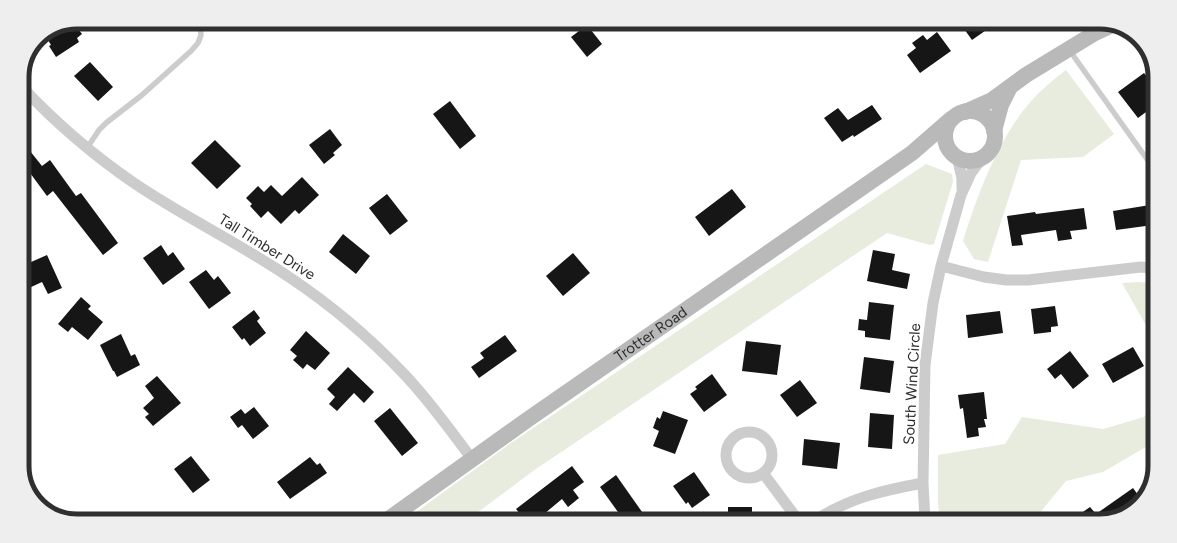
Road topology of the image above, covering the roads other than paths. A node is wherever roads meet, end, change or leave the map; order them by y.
1 (201, 29) edge
2 (1103, 29) edge
3 (1069, 49) junction
4 (1010, 88) junction
5 (29, 94) edge
6 (958, 116) junction
7 (994, 131) junction
8 (86, 148) junction
9 (912, 153) junction
10 (955, 155) junction
11 (982, 158) junction
12 (1148, 161) edge
13 (961, 195) junction
14 (941, 266) junction
15 (1148, 268) edge
16 (472, 459) junction
17 (763, 473) junction
18 (923, 483) junction
19 (396, 514) edge
20 (794, 514) edge
21 (825, 514) edge
22 (924, 514) edge

1 - 8 lane
2 - 3 street, Trotter Road
3 - 4 street, Trotter Road
3 - 12 lane
4 - 6 street, Trotter Road
4 - 7 street, Trotter Road
5 - 8 street, Tall Timber Drive
6 - 7 street
6 - 9 street, Trotter Road
6 - 10 street
7 - 11 street
8 - 16 street, Tall Timber Drive
9 - 10 street, Trotter Road
9 - 16 street, Trotter Road
10 - 11 street
10 - 13 street, South Wind Circle
11 - 13 street, South Wind Circle
13 - 14 street, South Wind Circle
14 - 15 street
14 - 18 street, South Wind Circle
16 - 19 street, Trotter Road
17 - 17 street
17 - 20 street
18 - 21 street
18 - 22 street, South Wind Circle

